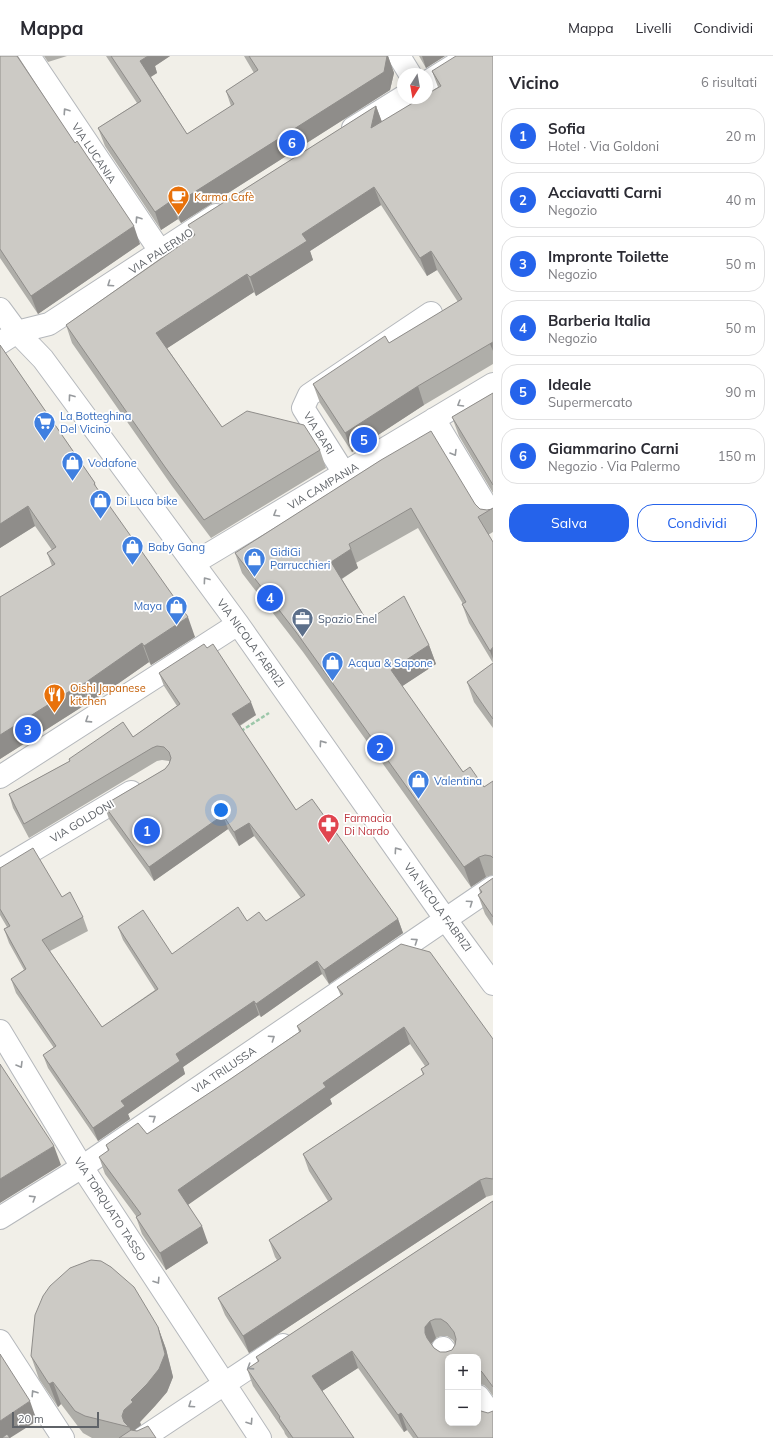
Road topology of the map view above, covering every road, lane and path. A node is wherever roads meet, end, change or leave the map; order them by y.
1 (29, 56) edge
2 (399, 56) edge
3 (469, 56) edge
4 (406, 68) edge
5 (433, 78) edge
6 (397, 101) edge
7 (335, 140) edge
8 (234, 204) edge
9 (160, 251) junction
10 (0, 309) edge
11 (431, 313) dead end
12 (8, 337) edge
13 (493, 384) edge
14 (434, 419) junction
15 (344, 473) junction
16 (493, 517) edge
17 (194, 563) junction
18 (238, 624) junction
19 (291, 698) junction
20 (240, 732) edge
21 (0, 777) edge
22 (150, 780) edge
23 (0, 870) edge
24 (493, 887) edge
25 (446, 920) junction
26 (493, 984) edge
27 (0, 1031) edge
28 (82, 1167) junction
29 (0, 1218) edge
30 (303, 1332) edge
31 (0, 1341) edge
32 (224, 1384) junction
33 (481, 1400) edge
34 (493, 1418) edge
35 (63, 1438) edge
36 (143, 1438) edge
37 (260, 1438) edge

9 -> 1 street, VIA LUCANIA
2 - 4 street
3 - 5 street
6 - 7 street
8 - 9 street, VIA PALERMO
9 -> 12 street, VIA PALERMO
10 - 12 street, VIA NICOLA FABRIZI
11 - 15 street, VIA BARI
17 -> 12 street, VIA NICOLA FABRIZI
13 -> 14 street, VIA CAMPANIA
14 - 15 street, VIA CAMPANIA
14 -> 16 street
15 -> 17 street, VIA CAMPANIA
18 -> 17 street, VIA NICOLA FABRIZI
18 - 19 street, VIA NICOLA FABRIZI
18 -> 21 street
19 - 20 path
25 -> 19 street, VIA NICOLA FABRIZI
22 - 23 street, VIA GOLDONI
25 -> 24 street, VIA TRILUSSA
25 - 26 street, VIA NICOLA FABRIZI
28 -> 25 street, VIA TRILUSSA
27 -> 28 street, VIA TORQUATO TASSO
29 -> 28 street, VIA TRILUSSA
28 -> 32 street, VIA TORQUATO TASSO
30 -> 32 street
35 -> 31 street
32 -> 36 street
32 -> 37 street, VIA TORQUATO TASSO
33 - 34 street

